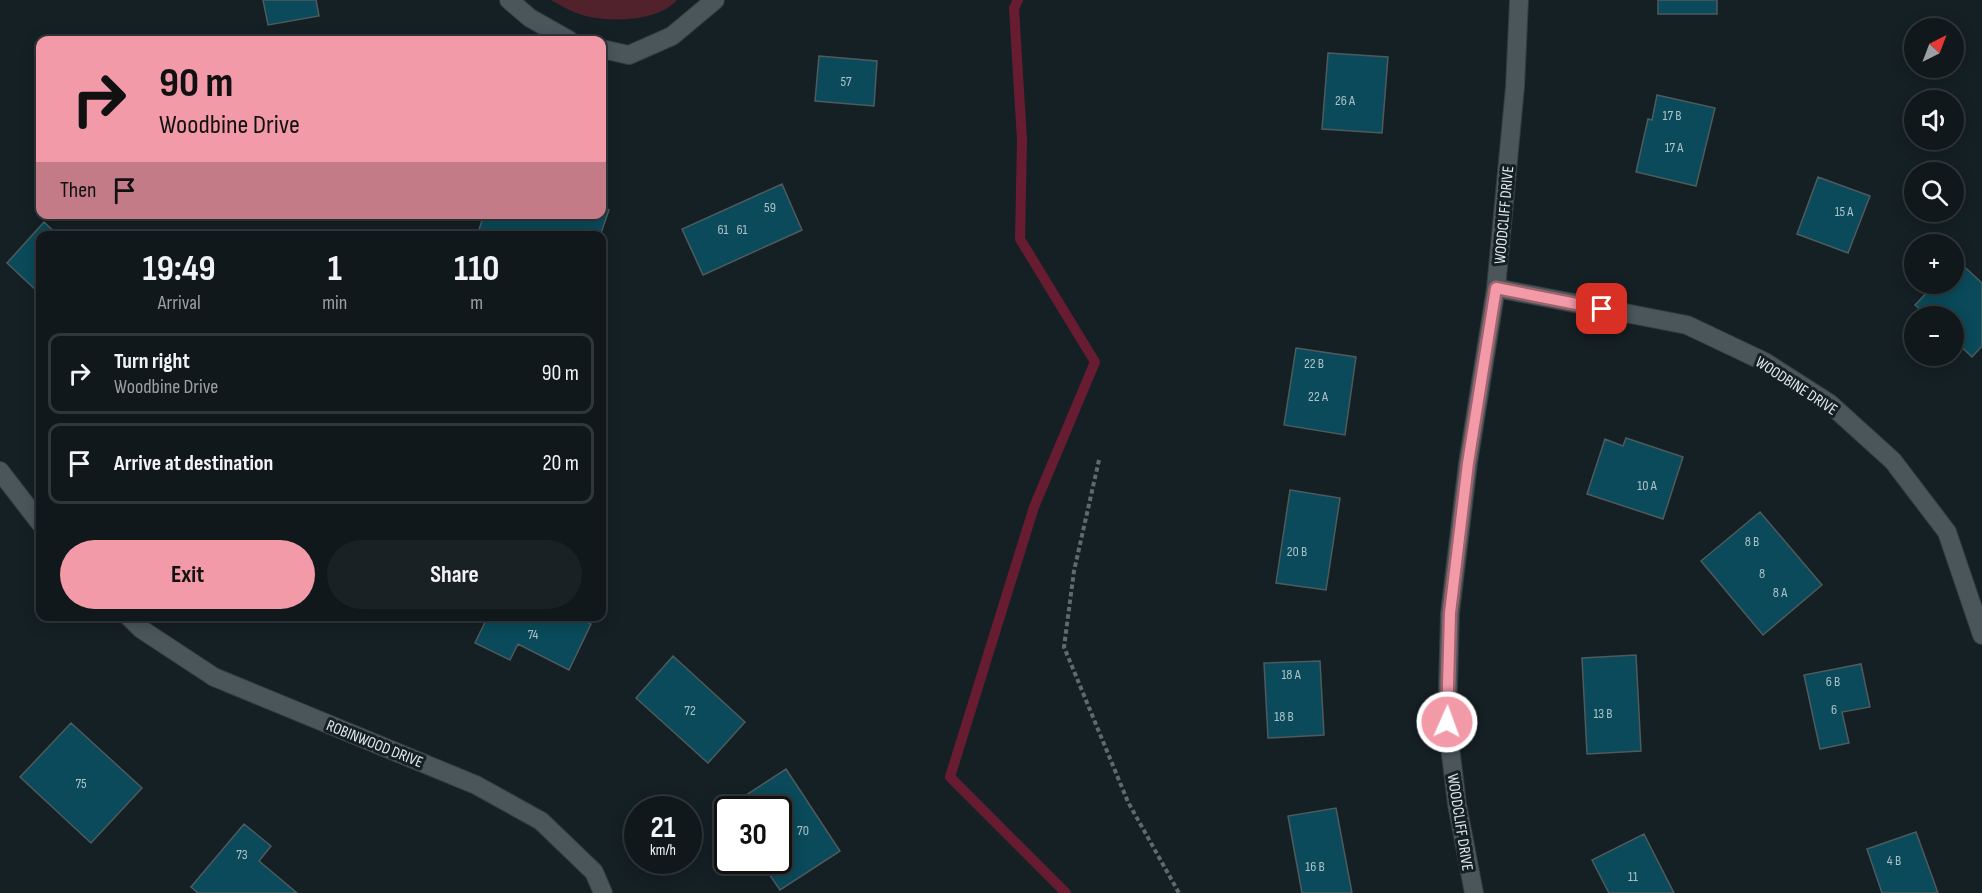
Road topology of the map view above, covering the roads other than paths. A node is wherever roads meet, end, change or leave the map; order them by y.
1 (509, 0) edge
2 (715, 0) edge
3 (1519, 0) edge
4 (562, 36) edge
5 (606, 50) edge
6 (1496, 288) junction
7 (0, 471) edge
8 (36, 518) edge
9 (133, 621) edge
10 (1982, 635) edge
11 (603, 893) edge
12 (1474, 893) edge

1 - 4 street
2 - 5 street
3 - 6 street, WOODCLIFF DRIVE
6 - 10 street, WOODBINE DRIVE
6 - 12 street, WOODCLIFF DRIVE
7 - 8 street
9 - 11 street, ROBINWOOD DRIVE

